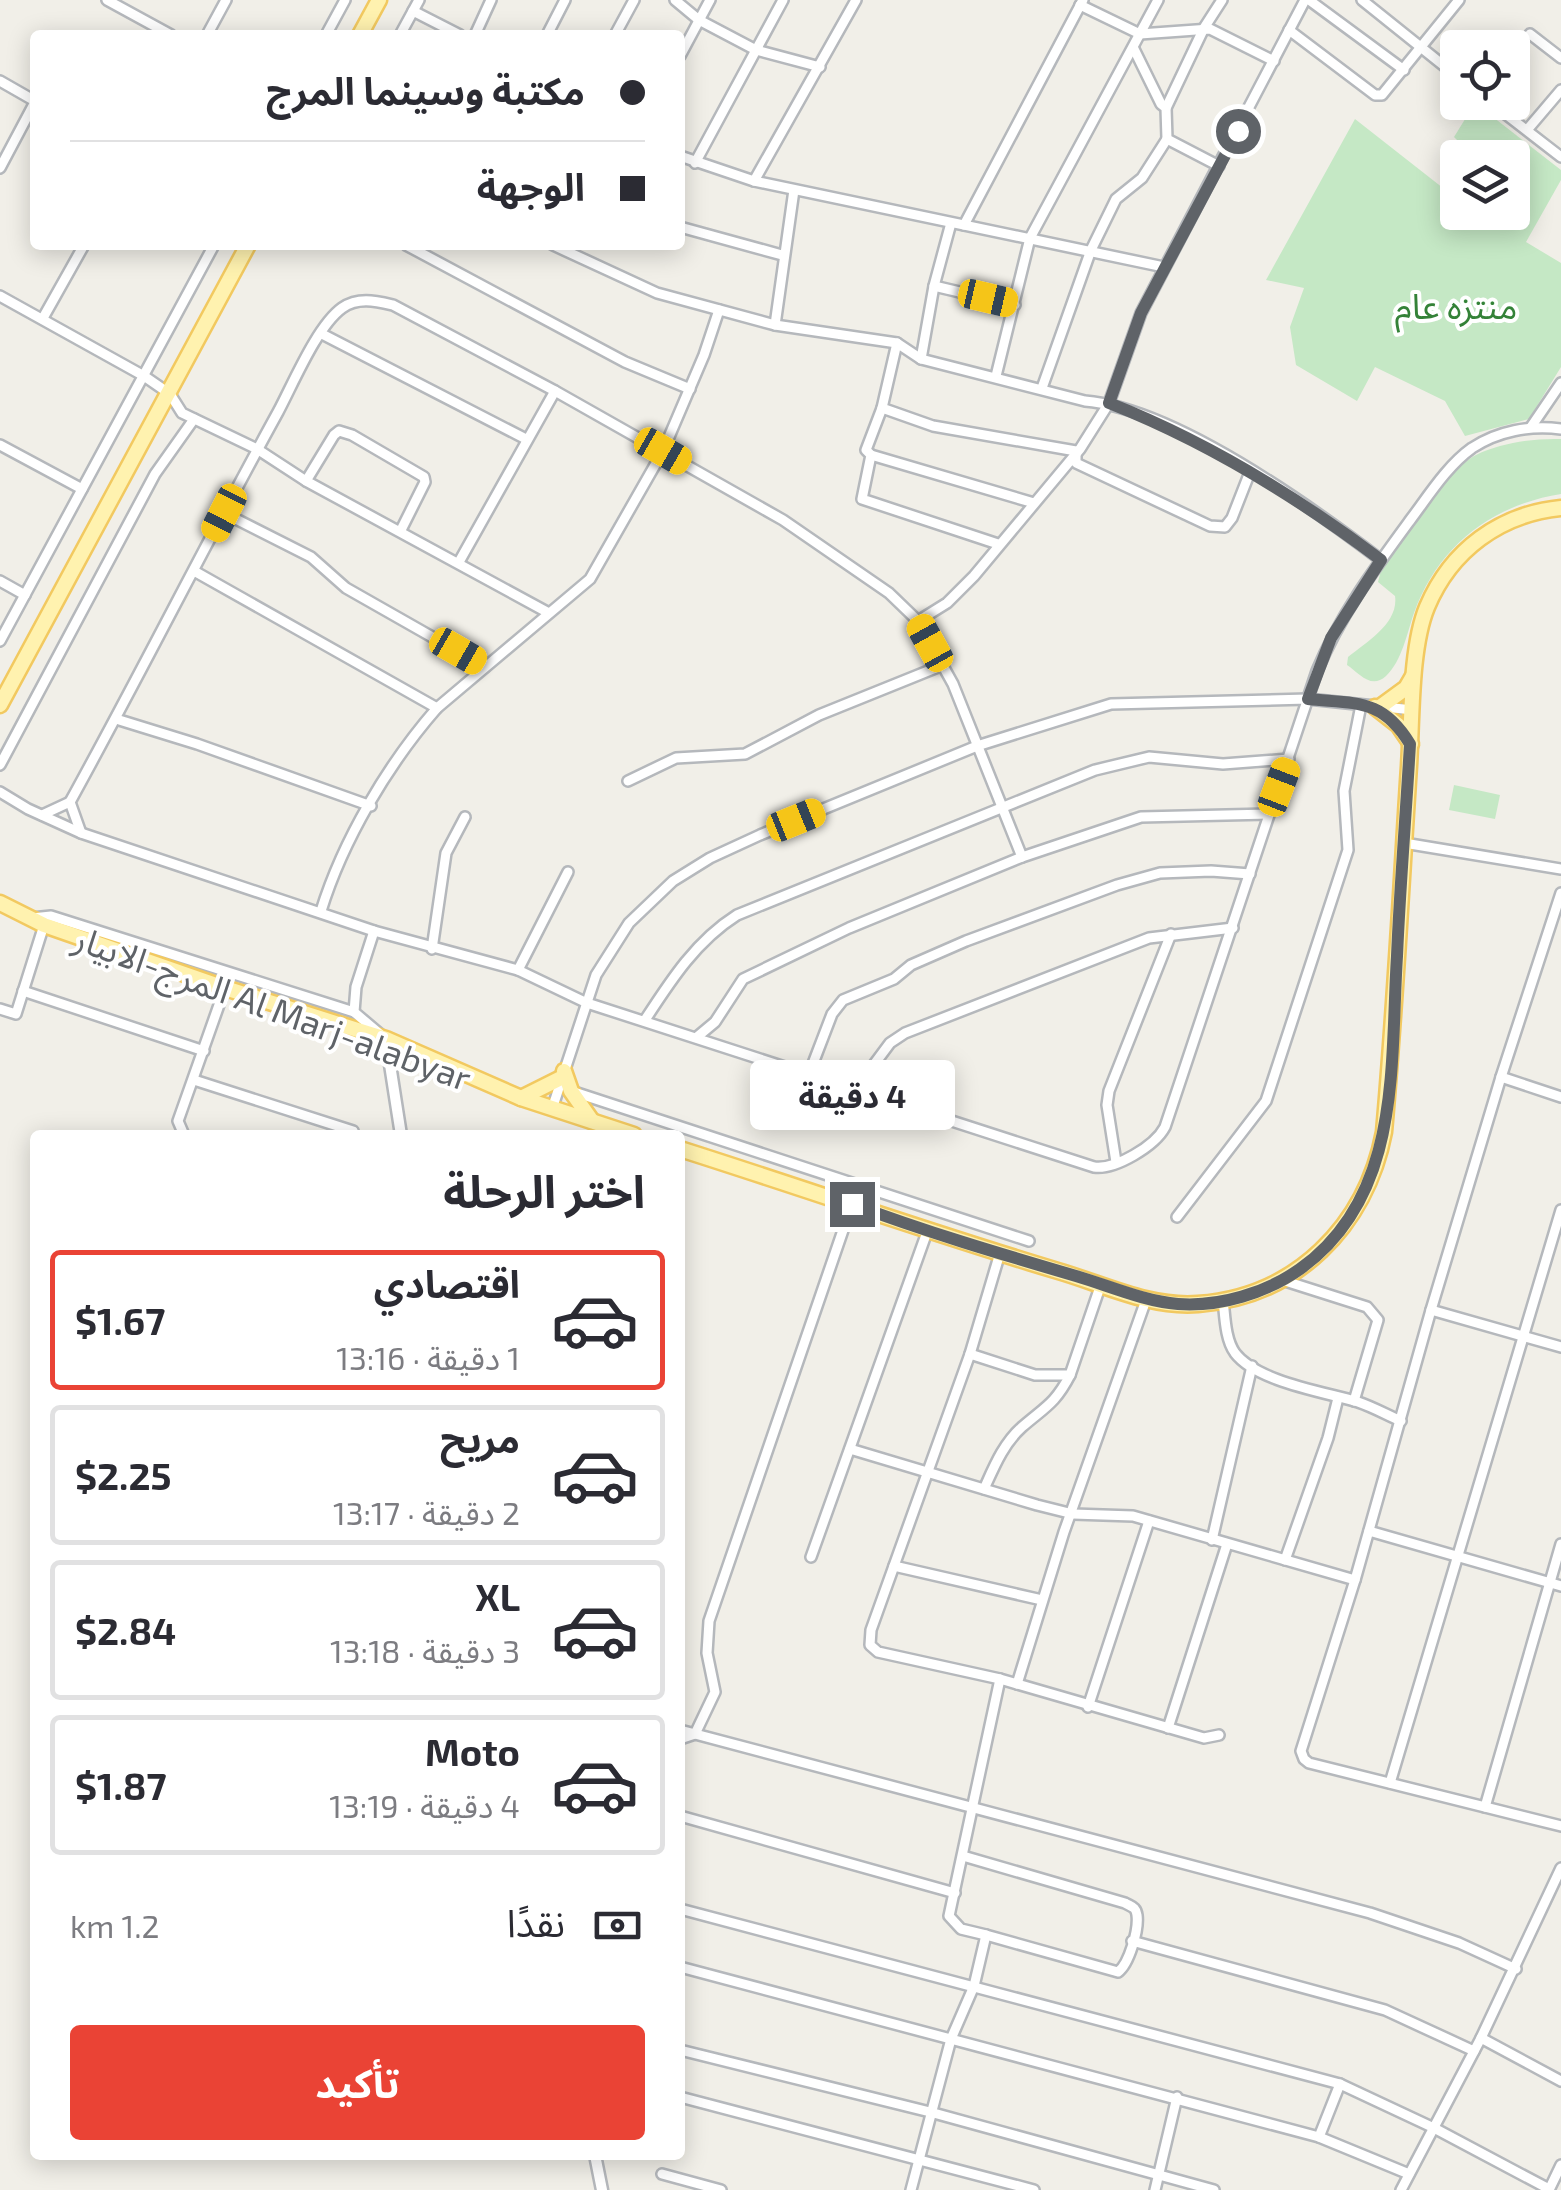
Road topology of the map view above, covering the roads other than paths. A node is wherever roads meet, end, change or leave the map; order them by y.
1 (107, 0) edge
2 (226, 0) edge
3 (345, 0) edge
4 (379, 0) edge
5 (418, 0) edge
6 (491, 0) edge
7 (565, 0) edge
8 (634, 0) edge
9 (674, 0) edge
10 (710, 0) edge
11 (783, 0) edge
12 (856, 0) edge
13 (1158, 0) edge
14 (1222, 0) edge
15 (1307, 0) edge
16 (1362, 0) edge
17 (1379, 0) edge
18 (1460, 0) edge
19 (1082, 3) edge
20 (413, 10) junction
21 (1371, 10) junction
22 (699, 20) junction
23 (1204, 28) junction
24 (162, 30) edge
25 (210, 30) edge
26 (329, 30) edge
27 (363, 30) edge
28 (403, 30) edge
29 (451, 30) edge
30 (478, 30) edge
31 (550, 30) edge
32 (619, 30) edge
33 (1289, 30) junction
34 (1140, 34) junction
35 (1530, 34) dead end
36 (685, 47) edge
37 (1134, 48) junction
38 (1421, 48) junction
39 (756, 50) junction
40 (1561, 58) edge
41 (1274, 61) junction
42 (1440, 63) edge
43 (820, 66) junction
44 (1404, 70) junction
45 (0, 82) edge
46 (1561, 90) edge
47 (30, 99) edge
48 (1166, 108) junction
49 (30, 111) edge
50 (1514, 120) edge
51 (1527, 130) junction
52 (1167, 138) junction
53 (1561, 157) edge
54 (685, 158) edge
55 (695, 163) junction
56 (1220, 166) junction
57 (0, 168) edge
58 (754, 181) junction
59 (794, 190) junction
60 (951, 223) junction
61 (964, 225) junction
62 (685, 229) edge
63 (1030, 238) junction
64 (81, 250) edge
65 (211, 250) edge
66 (245, 250) edge
67 (415, 250) edge
68 (561, 250) edge
69 (574, 250) edge
70 (1091, 250) junction
71 (782, 255) junction
72 (571, 256) junction
73 (1164, 267) junction
74 (934, 286) junction
75 (0, 296) edge
76 (1015, 304) junction
77 (718, 310) junction
78 (43, 318) junction
79 (775, 325) junction
80 (322, 334) junction
81 (898, 342) junction
82 (921, 359) junction
83 (144, 376) junction
84 (996, 376) junction
85 (1561, 384) edge
86 (1042, 388) junction
87 (690, 389) junction
88 (555, 391) junction
89 (170, 394) junction
90 (1109, 403) junction
91 (882, 408) junction
92 (194, 419) junction
93 (1531, 427) junction
94 (1561, 429) edge
95 (526, 440) junction
96 (0, 446) edge
97 (257, 450) junction
98 (663, 451) junction
99 (1076, 451) junction
100 (871, 455) junction
101 (1250, 472) junction
102 (306, 481) junction
103 (82, 488) junction
104 (1034, 503) junction
105 (1561, 508) edge
106 (224, 513) junction
107 (401, 530) junction
108 (998, 544) junction
109 (1381, 560) junction
110 (460, 562) junction
111 (194, 572) junction
112 (0, 581) edge
113 (25, 595) junction
114 (547, 612) junction
115 (918, 622) junction
116 (0, 641) edge
117 (943, 665) junction
118 (485, 667) junction
119 (1416, 671) junction
120 (1308, 699) junction
121 (0, 705) edge
122 (1372, 706) junction
123 (437, 708) junction
124 (1413, 710) junction
125 (116, 719) junction
126 (1410, 744) junction
127 (977, 746) junction
128 (1290, 759) junction
129 (0, 764) edge
130 (628, 781) dead end
131 (2, 791) edge
132 (70, 802) junction
133 (371, 806) junction
134 (1003, 808) junction
135 (1269, 814) junction
136 (42, 815) junction
137 (465, 818) dead end
138 (81, 833) junction
139 (1404, 843) junction
140 (1022, 857) junction
141 (1561, 869) edge
142 (568, 872) dead end
143 (1250, 874) junction
144 (1561, 894) edge
145 (0, 903) edge
146 (321, 911) junction
147 (0, 913) edge
148 (33, 920) junction
149 (1233, 928) junction
150 (374, 931) junction
151 (1171, 934) junction
152 (432, 949) junction
153 (518, 970) junction
154 (225, 988) junction
155 (23, 990) junction
156 (586, 1004) junction
157 (0, 1009) edge
158 (354, 1012) junction
159 (645, 1020) junction
160 (696, 1037) junction
161 (386, 1040) junction
162 (204, 1051) junction
163 (562, 1074) junction
164 (810, 1074) junction
165 (1501, 1077) junction
166 (194, 1080) junction
167 (855, 1090) junction
168 (571, 1091) junction
169 (1561, 1097) edge
170 (522, 1098) junction
171 (552, 1108) junction
172 (592, 1122) junction
173 (182, 1130) edge
174 (350, 1130) edge
175 (400, 1130) edge
176 (618, 1130) edge
177 (685, 1151) edge
178 (1116, 1162) junction
179 (798, 1164) junction
180 (792, 1184) junction
181 (852, 1204) junction
182 (1561, 1210) edge
183 (1177, 1216) dead end
184 (927, 1232) junction
185 (1029, 1241) dead end
186 (1000, 1254) junction
187 (1282, 1280) junction
188 (1102, 1284) junction
189 (1146, 1300) junction
190 (1223, 1300) junction
191 (1430, 1310) junction
192 (1523, 1337) junction
193 (1561, 1347) edge
194 (970, 1354) junction
195 (1252, 1366) junction
196 (1070, 1375) junction
197 (1338, 1398) junction
198 (1354, 1401) junction
199 (1401, 1421) junction
200 (850, 1449) junction
201 (927, 1472) junction
202 (984, 1489) junction
203 (1073, 1514) junction
204 (1150, 1522) junction
205 (1369, 1532) junction
206 (1212, 1540) junction
207 (1228, 1544) junction
208 (1561, 1544) edge
209 (1457, 1556) junction
210 (810, 1557) dead end
211 (1286, 1560) junction
212 (894, 1566) junction
213 (1356, 1580) junction
214 (1549, 1582) junction
215 (1561, 1586) edge
216 (1042, 1600) junction
217 (1000, 1679) junction
218 (1017, 1684) junction
219 (1088, 1707) junction
220 (1168, 1728) junction
221 (685, 1731) edge
222 (695, 1734) junction
223 (1219, 1735) dead end
224 (685, 1737) edge
225 (1390, 1784) junction
226 (1486, 1807) junction
227 (970, 1808) junction
228 (685, 1817) edge
229 (1561, 1826) edge
230 (963, 1856) junction
231 (1561, 1868) edge
232 (955, 1894) junction
233 (685, 1910) edge
234 (986, 1935) junction
235 (1132, 1941) junction
236 (685, 1967) edge
237 (1516, 1968) junction
238 (974, 1986) junction
239 (1481, 2038) junction
240 (951, 2039) junction
241 (685, 2051) edge
242 (1474, 2051) junction
243 (1561, 2082) edge
244 (1340, 2084) junction
245 (685, 2098) edge
246 (1178, 2098) junction
247 (930, 2112) junction
248 (1434, 2128) junction
249 (1319, 2137) junction
250 (596, 2160) edge
251 (919, 2160) junction
252 (1561, 2165) edge
253 (662, 2174) dead end
254 (1409, 2174) junction
255 (1159, 2176) junction
256 (602, 2190) edge
257 (720, 2190) edge
258 (911, 2190) edge
259 (1034, 2190) edge
260 (1155, 2190) edge
261 (1214, 2190) edge
262 (1401, 2190) edge
263 (1549, 2190) edge

1 - 24 street
2 - 25 street
3 - 26 street
4 - 27 main road
5 - 20 street
6 - 30 street
7 - 31 street
8 - 32 street
9 - 22 street
10 - 22 street
11 - 39 street
12 - 43 street
13 - 34 street
14 - 23 street
15 - 33 street
15 - 44 street
16 - 21 street
17 - 21 street
18 - 38 street
19 - 34 street
19 - 61 street
20 - 28 street
20 - 29 street
21 - 38 street
22 - 36 street
22 - 39 street
23 - 34 street
23 - 41 street
23 - 48 street
33 - 41 street
33 - 44 street
34 - 37 street
35 - 40 street
37 - 48 street
37 - 63 street
38 - 42 street
38 - 44 street
39 - 43 street
39 - 55 street
41 - 56 street
43 - 58 street
45 - 47 street
46 - 51 street
48 - 52 street
49 - 57 street
50 - 51 street
51 - 53 street
52 - 56 street
52 - 70 street
54 - 55 street
55 - 58 street
56 - 73 street
58 - 59 street
59 - 60 street
59 - 71 street
60 - 61 street
60 - 74 street
61 - 63 street
62 - 71 street
63 - 70 street
63 - 76 street
64 - 78 street
65 - 83 street
66 - 89 main road
67 - 87 street
68 - 72 street
69 - 72 street
70 - 73 street
70 - 86 street
71 - 79 street
72 - 77 street
73 - 90 street
74 - 76 street
74 - 82 street
75 - 78 street
76 - 84 street
77 - 79 street
77 - 87 street
78 - 83 street
79 - 81 street
80 - 88 street
80 - 95 street
80 - 97 street
81 - 82 street
81 - 91 street
82 - 84 street
83 - 89 street
83 - 103 street
84 - 86 street
85 - 93 street
86 - 90 street
87 - 98 street
88 - 95 street
88 - 98 street
89 - 92 street
89 - 121 main road
90 - 99 street
90 - 101 street
91 - 99 street
91 - 100 street
92 - 97 street
92 - 129 street
93 - 94 street
93 - 109 street
95 - 110 street
96 - 103 street
97 - 102 street
97 - 106 street
98 - 114 street
98 - 115 street
99 - 101 street
99 - 104 street
100 - 104 street
100 - 108 street
101 - 109 street
102 - 107 street
102 - 107 street
103 - 113 street
104 - 108 street
105 - 119 main road
106 - 111 street
106 - 118 street
107 - 110 street
108 - 115 street
109 - 120 street
110 - 114 street
111 - 123 street
111 - 125 street
112 - 113 street
113 - 116 street
114 - 118 street
115 - 117 street
117 - 127 street
117 - 130 street
118 - 123 street
119 - 122 main road
119 - 124 main road
120 - 122 street
120 - 127 street
120 - 128 street
122 - 124 street
122 - 126 main road
122 - 183 street
123 - 133 street
124 - 126 main road
125 - 132 street
125 - 133 street
126 - 139 main road
127 - 134 street
127 - 156 street
128 - 134 street
128 - 135 street
131 - 136 street
132 - 136 street
132 - 138 street
133 - 146 street
134 - 140 street
134 - 159 street
135 - 140 street
135 - 143 street
136 - 138 street
137 - 152 street
138 - 146 street
139 - 141 street
139 - 187 main road
140 - 160 street
142 - 153 street
143 - 149 street
143 - 164 street
144 - 165 street
145 - 148 main road, المرج-الابيار Al Marj-alabyar
146 - 150 street
147 - 148 main road, المرج-الابيار Al Marj-alabyar
148 - 154 main road, المرج-الابيار Al Marj-alabyar
148 - 155 street
148 - 158 street
149 - 151 street
149 - 178 street
150 - 152 street
150 - 158 street
151 - 167 street
151 - 178 street
152 - 153 street
153 - 156 street
154 - 161 main road, المرج-الابيار Al Marj-alabyar
154 - 162 street
155 - 157 street
155 - 162 street
156 - 159 street
156 - 163 street
158 - 161 street
159 - 160 street
160 - 164 street
161 - 170 main road, المرج-الابيار Al Marj-alabyar
161 - 175 street
162 - 166 street
163 - 168 main road
163 - 170 main road
163 - 171 street
164 - 167 street
165 - 169 street
165 - 191 street
166 - 173 street
166 - 174 street
167 - 178 street
168 - 172 main road
168 - 179 street
170 - 171 main road, المرج-الابيار Al Marj-alabyar
171 - 172 main road, المرج-الابيار Al Marj-alabyar
172 - 176 main road, المرج-الابيار Al Marj-alabyar
177 - 180 main road
179 - 180 street
179 - 185 street
180 - 181 main road
181 - 184 main road
181 - 222 street
182 - 192 street
184 - 186 main road
184 - 200 street
186 - 188 main road
186 - 194 street
187 - 190 main road
187 - 198 street
188 - 189 main road
188 - 196 street
189 - 190 main road
189 - 203 street
190 - 195 street
191 - 192 street
191 - 199 street
192 - 193 street
192 - 209 street
194 - 196 street
194 - 201 street
195 - 197 street
195 - 206 street
196 - 202 street
197 - 198 street
197 - 211 street
198 - 199 street
199 - 205 street
200 - 201 street
200 - 210 street
201 - 202 street
201 - 212 street
202 - 203 street
203 - 204 street
203 - 216 street
204 - 206 street
204 - 219 street
205 - 209 street
205 - 213 street
206 - 207 street
207 - 211 street
207 - 220 street
208 - 214 street
209 - 214 street
209 - 225 street
211 - 213 street
212 - 216 street
212 - 217 street
213 - 225 street
214 - 215 street
214 - 226 street
216 - 218 street
217 - 218 street
217 - 227 street
218 - 219 street
219 - 220 street
220 - 223 street
221 - 222 street
222 - 224 street
222 - 227 street
225 - 226 street
226 - 229 street
227 - 230 street
227 - 237 street
228 - 232 street
230 - 232 street
230 - 235 street
231 - 237 street
232 - 234 street
233 - 238 street
234 - 235 street
234 - 238 street
235 - 242 street
236 - 240 street
237 - 239 street
238 - 240 street
238 - 244 street
239 - 242 street
239 - 243 street
240 - 246 street
240 - 247 street
241 - 247 street
242 - 248 street
244 - 248 street
244 - 249 street
245 - 251 street
246 - 249 street
246 - 255 street
247 - 251 street
247 - 255 street
248 - 254 street
248 - 263 street
249 - 254 street
250 - 256 street
251 - 258 street
251 - 259 street
252 - 263 street
253 - 257 street
254 - 262 street
255 - 260 street
255 - 261 street

